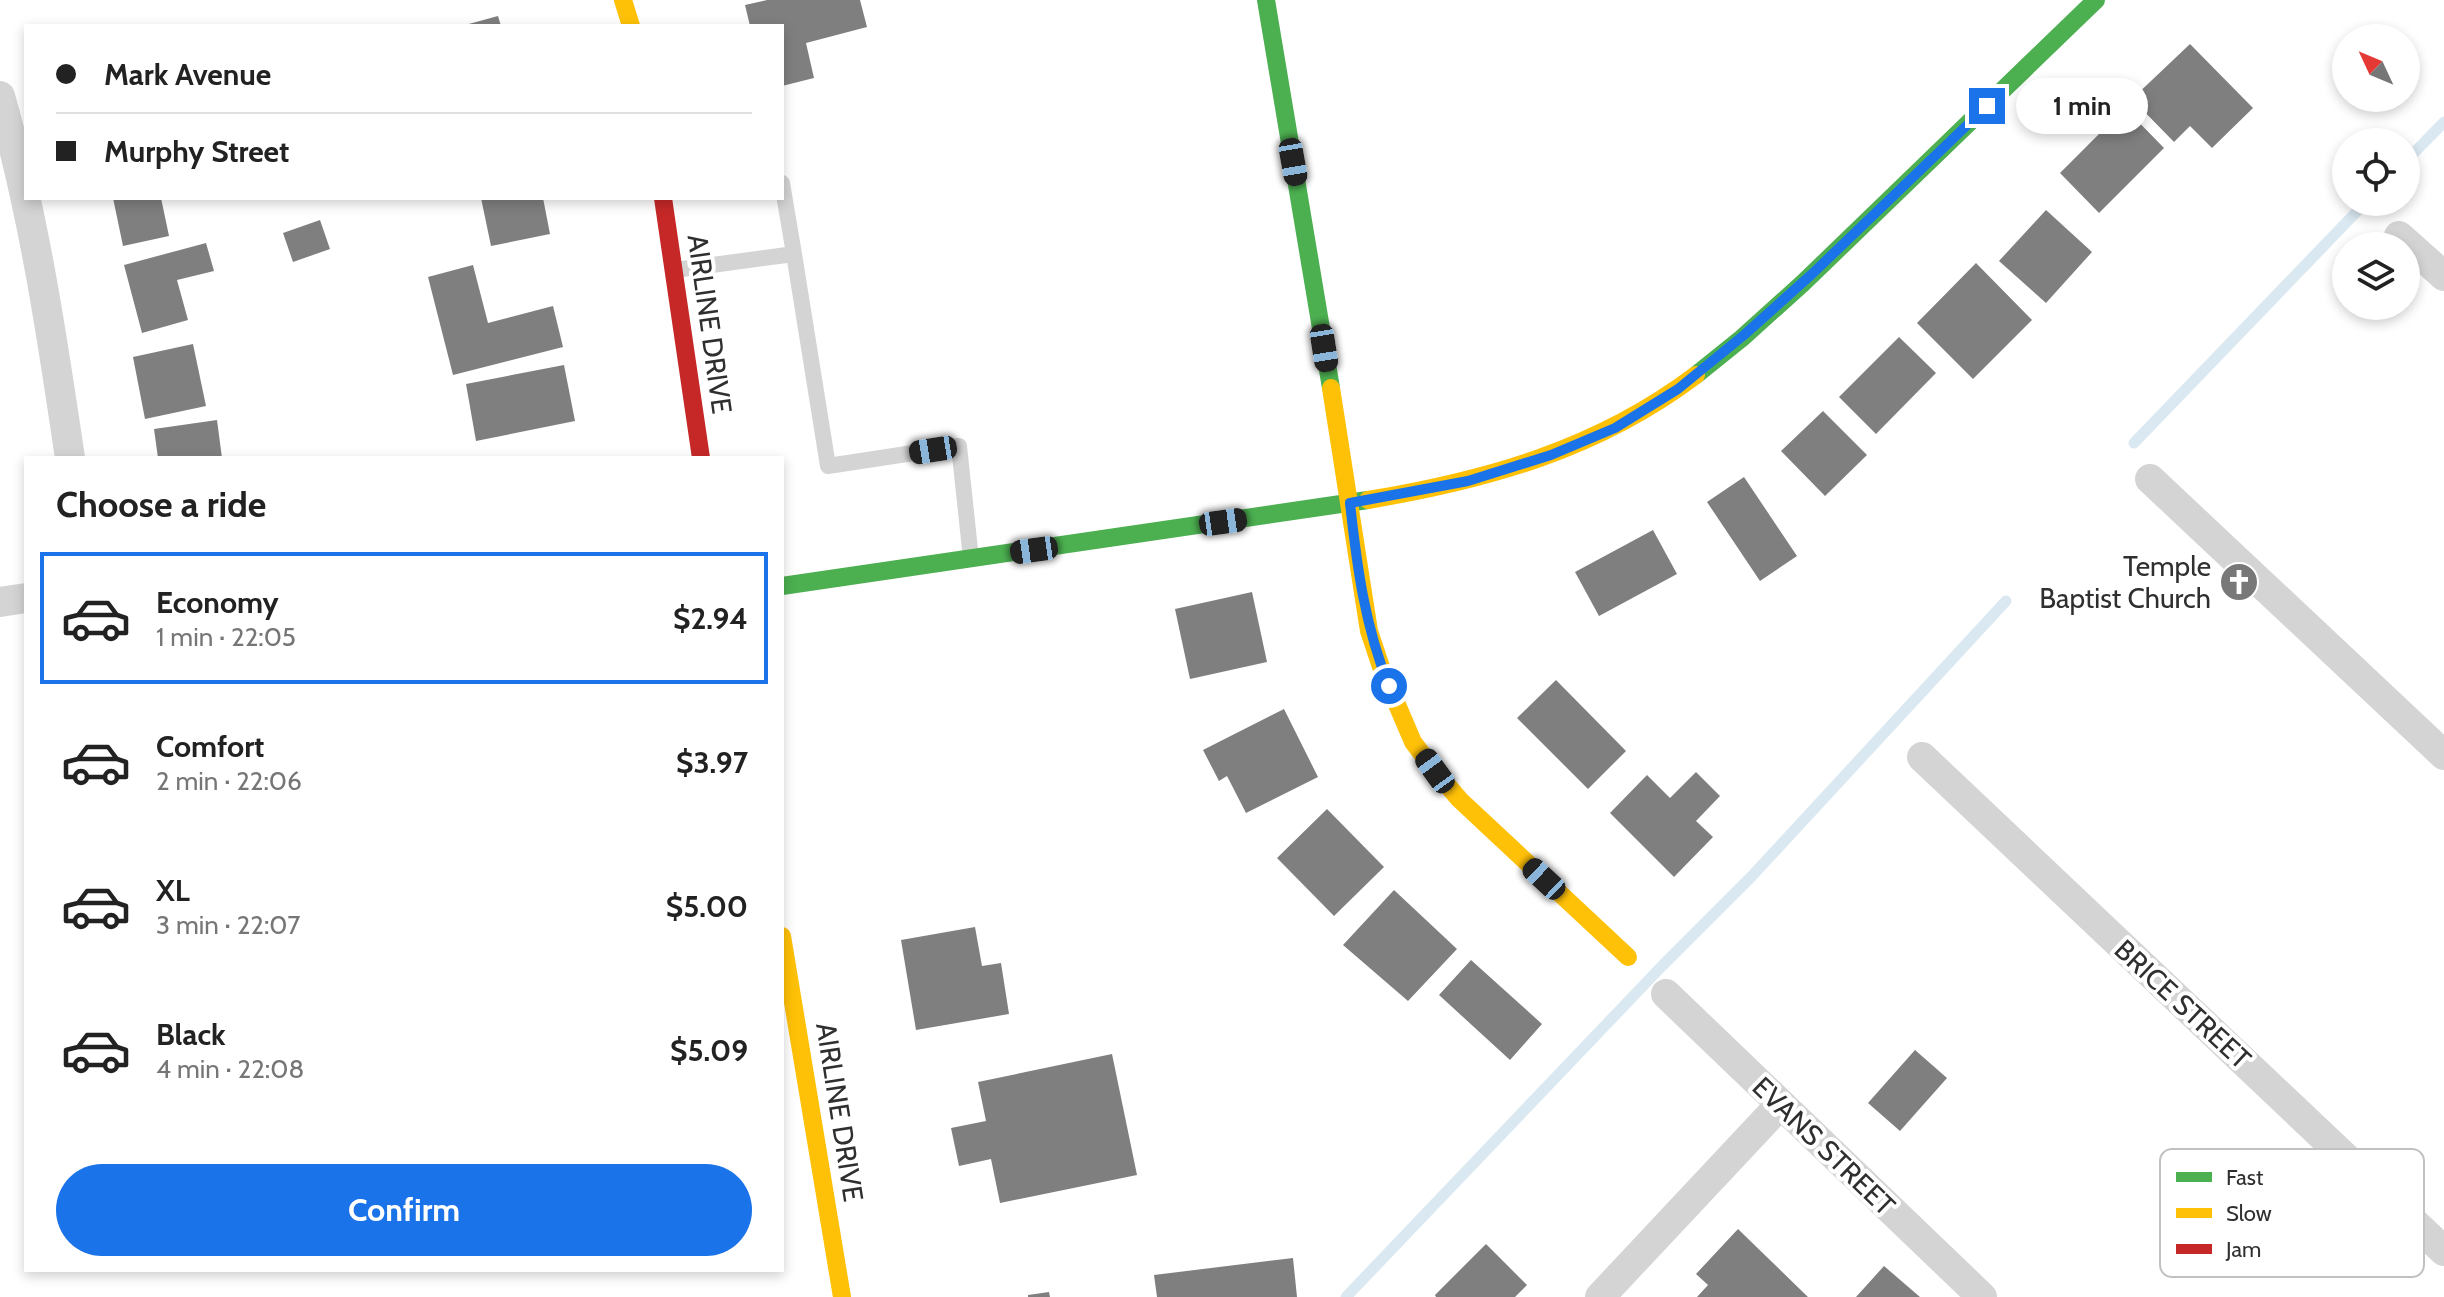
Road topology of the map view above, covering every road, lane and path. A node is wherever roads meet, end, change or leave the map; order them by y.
1 (623, 0) edge
2 (1266, 0) edge
3 (2096, 0) edge
4 (630, 24) edge
5 (0, 96) edge
6 (24, 193) edge
7 (784, 195) edge
8 (26, 200) edge
9 (663, 200) edge
10 (794, 254) junction
11 (2420, 255) edge
12 (674, 270) junction
13 (2444, 276) edge
14 (70, 456) edge
15 (701, 456) edge
16 (2150, 479) dead end
17 (1350, 503) junction
18 (971, 559) junction
19 (784, 586) edge
20 (24, 598) edge
21 (0, 602) edge
22 (2444, 755) edge
23 (1922, 757) dead end
24 (784, 948) edge
25 (1628, 957) dead end
26 (1666, 994) dead end
27 (1780, 1105) junction
28 (2336, 1149) edge
29 (2424, 1232) edge
30 (2444, 1251) edge
31 (842, 1297) edge
32 (1600, 1297) edge
33 (1982, 1297) edge

1 - 4 street
2 - 17 street
3 - 17 street
5 - 6 street
7 - 10 lane
8 - 14 street
9 - 12 street, AIRLINE DRIVE
10 - 12 lane
10 - 18 lane
11 - 13 street
12 - 15 street, AIRLINE DRIVE
16 - 22 street
17 - 18 street
17 - 25 street
18 - 19 street
20 - 21 street
23 - 28 street, BRICE STREET
24 - 31 street, AIRLINE DRIVE
26 - 27 street, EVANS STREET
27 - 32 street
27 - 33 street, EVANS STREET
29 - 30 street, BRICE STREET

